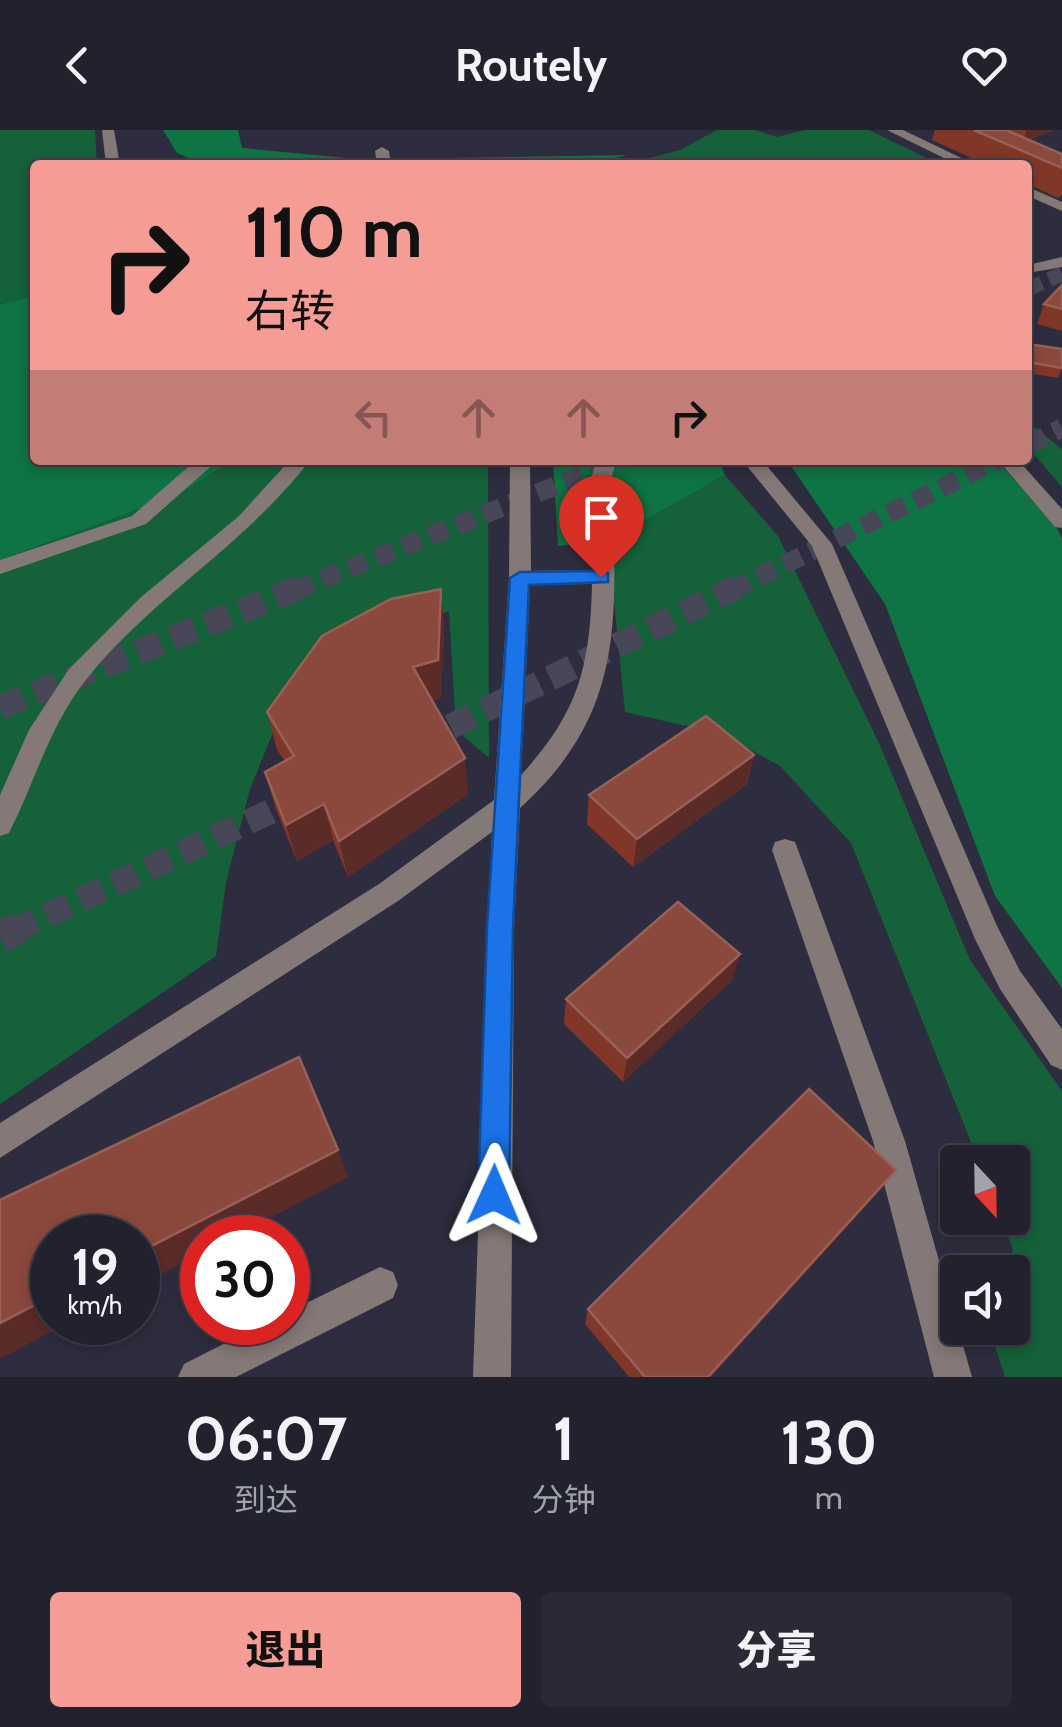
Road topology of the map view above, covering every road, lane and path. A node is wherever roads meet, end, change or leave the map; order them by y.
1 (108, 130) edge
2 (893, 130) edge
3 (112, 160) edge
4 (958, 160) edge
5 (1032, 194) edge
6 (1062, 207) edge
7 (1062, 262) edge
8 (1032, 267) edge
9 (202, 465) edge
10 (296, 465) edge
11 (520, 465) edge
12 (605, 465) edge
13 (756, 465) edge
14 (1012, 465) edge
15 (1062, 522) edge
16 (0, 567) edge
17 (601, 577) junction
18 (520, 578) junction
19 (0, 825) edge
20 (785, 850) dead end
21 (1062, 1055) edge
22 (0, 1142) edge
23 (380, 1286) dead end
24 (197, 1377) edge
25 (492, 1377) edge
26 (953, 1377) edge

1 - 3 street
2 - 4 street
5 - 6 street
7 - 8 street
9 - 16 street
10 - 19 street
11 - 18 street
12 - 17 street
13 - 21 street
14 - 15 street
17 - 18 street
17 - 22 street
18 - 25 street
20 - 26 street
23 - 24 street

